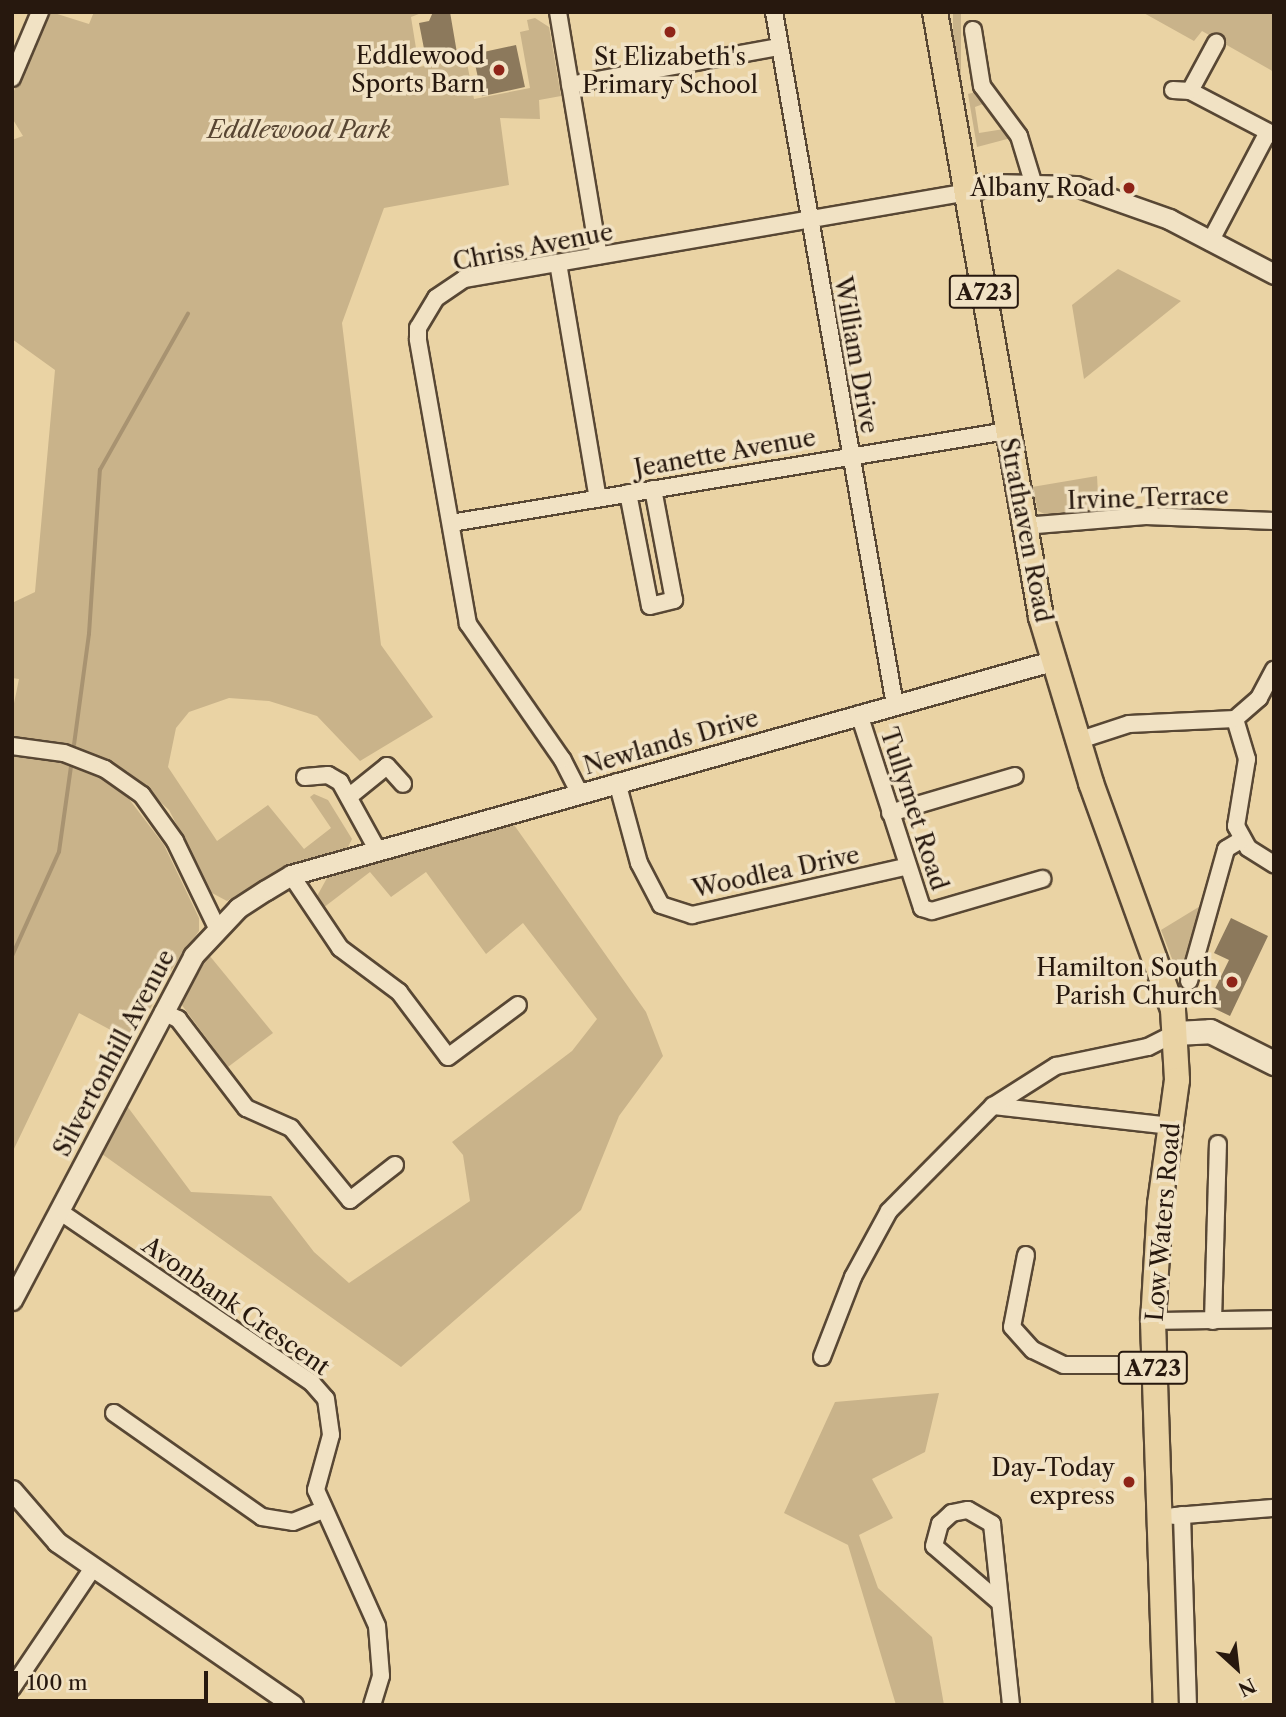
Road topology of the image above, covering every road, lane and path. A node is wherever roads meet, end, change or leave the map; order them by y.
1 (558, 12) edge
2 (774, 12) edge
3 (935, 12) edge
4 (38, 13) edge
5 (973, 30) dead end
6 (1216, 43) dead end
7 (780, 47) junction
8 (12, 78) edge
9 (570, 85) junction
10 (1173, 90) dead end
11 (1190, 91) junction
12 (1271, 134) edge
13 (1033, 182) junction
14 (968, 192) junction
15 (809, 219) junction
16 (1210, 242) junction
17 (599, 256) junction
18 (558, 263) junction
19 (1274, 274) edge
20 (1007, 431) junction
21 (850, 454) junction
22 (653, 489) junction
23 (628, 494) junction
24 (598, 499) junction
25 (1274, 521) edge
26 (452, 523) junction
27 (1024, 526) junction
28 (1052, 661) junction
29 (1274, 670) edge
30 (895, 705) junction
31 (859, 714) junction
32 (1236, 719) junction
33 (1077, 741) junction
34 (12, 746) edge
35 (1015, 776) dead end
36 (305, 777) dead end
37 (617, 782) junction
38 (403, 784) dead end
39 (580, 794) junction
40 (351, 795) junction
41 (890, 813) junction
42 (1241, 840) junction
43 (378, 851) junction
44 (1274, 864) edge
45 (905, 867) junction
46 (298, 873) junction
47 (1042, 879) dead end
48 (217, 928) junction
49 (1189, 981) dead end
50 (518, 1005) dead end
51 (163, 1012) junction
52 (1175, 1033) junction
53 (1274, 1063) edge
54 (993, 1106) junction
55 (1171, 1126) junction
56 (1218, 1144) dead end
57 (395, 1165) dead end
58 (58, 1211) junction
59 (1026, 1255) dead end
60 (12, 1300) edge
61 (1274, 1319) edge
62 (1153, 1321) junction
63 (1213, 1321) junction
64 (822, 1357) dead end
65 (1153, 1365) junction
66 (114, 1413) dead end
67 (12, 1490) edge
68 (1274, 1508) edge
69 (323, 1510) junction
70 (1172, 1516) junction
71 (93, 1569) junction
72 (998, 1601) junction
73 (12, 1688) edge
74 (288, 1703) edge
75 (372, 1705) edge
76 (1011, 1705) edge
77 (1166, 1705) edge
78 (1188, 1705) edge

1 - 9 street
2 - 7 street, William Drive
3 - 14 main road, Strathaven Road / A723
4 - 8 street
5 - 13 street
6 - 11 street
7 - 9 street
7 - 15 street, William Drive
9 - 17 street
10 - 11 street
11 - 12 street
12 - 16 street
13 - 14 street
13 - 16 street
14 - 15 street, Chriss Avenue
14 - 20 main road, Strathaven Road / A723
15 - 17 street, Chriss Avenue
15 - 21 street, William Drive
16 - 19 street
17 - 18 street, Chriss Avenue
18 - 24 street
18 - 26 street, Chriss Avenue
20 - 21 street, Jeanette Avenue
20 - 27 main road, Strathaven Road / A723
21 - 22 street, Jeanette Avenue
21 - 30 street, William Drive
22 - 23 street, Jeanette Avenue
22 - 23 street
23 - 24 street, Jeanette Avenue
24 - 26 street, Jeanette Avenue
25 - 27 street, Irvine Terrace
26 - 39 street, Chriss Avenue
27 - 28 main road, Strathaven Road / A723
28 - 30 street, Newlands Drive
28 - 33 main road, Strathaven Road / A723
29 - 32 street
30 - 31 street, Newlands Drive
31 - 37 street, Newlands Drive
31 - 41 street, Tullymet Road
32 - 33 street
32 - 42 street
33 - 52 main road, Strathaven Road / A723
34 - 48 street
35 - 41 street
36 - 40 street
37 - 39 street, Newlands Drive
37 - 45 street, Woodlea Drive
38 - 40 street
39 - 43 street, Newlands Drive
40 - 43 street
41 - 45 street, Tullymet Road
42 - 44 street
42 - 49 street
43 - 46 street, Newlands Drive
45 - 47 street, Tullymet Road
46 - 48 street, Silvertonhill Avenue
46 - 50 street
48 - 51 street, Silvertonhill Avenue
51 - 57 street
51 - 58 street, Silvertonhill Avenue
52 - 53 main road
52 - 54 street
52 - 55 main road, Low Waters Road / A723
54 - 55 street
54 - 64 street
55 - 62 main road, Low Waters Road / A723
56 - 63 street
58 - 60 street, Silvertonhill Avenue
58 - 69 street, Avonbank Crescent
59 - 65 street
61 - 63 street
62 - 63 street
62 - 65 main road, Low Waters Road / A723
65 - 70 main road, Low Waters Road / A723
66 - 69 street
67 - 71 street
68 - 70 street
69 - 75 street, Avonbank Crescent
70 - 77 main road, Low Waters Road / A723
70 - 78 street, Low Waters Road
71 - 73 street
71 - 74 street
72 - 72 street
72 - 76 street

